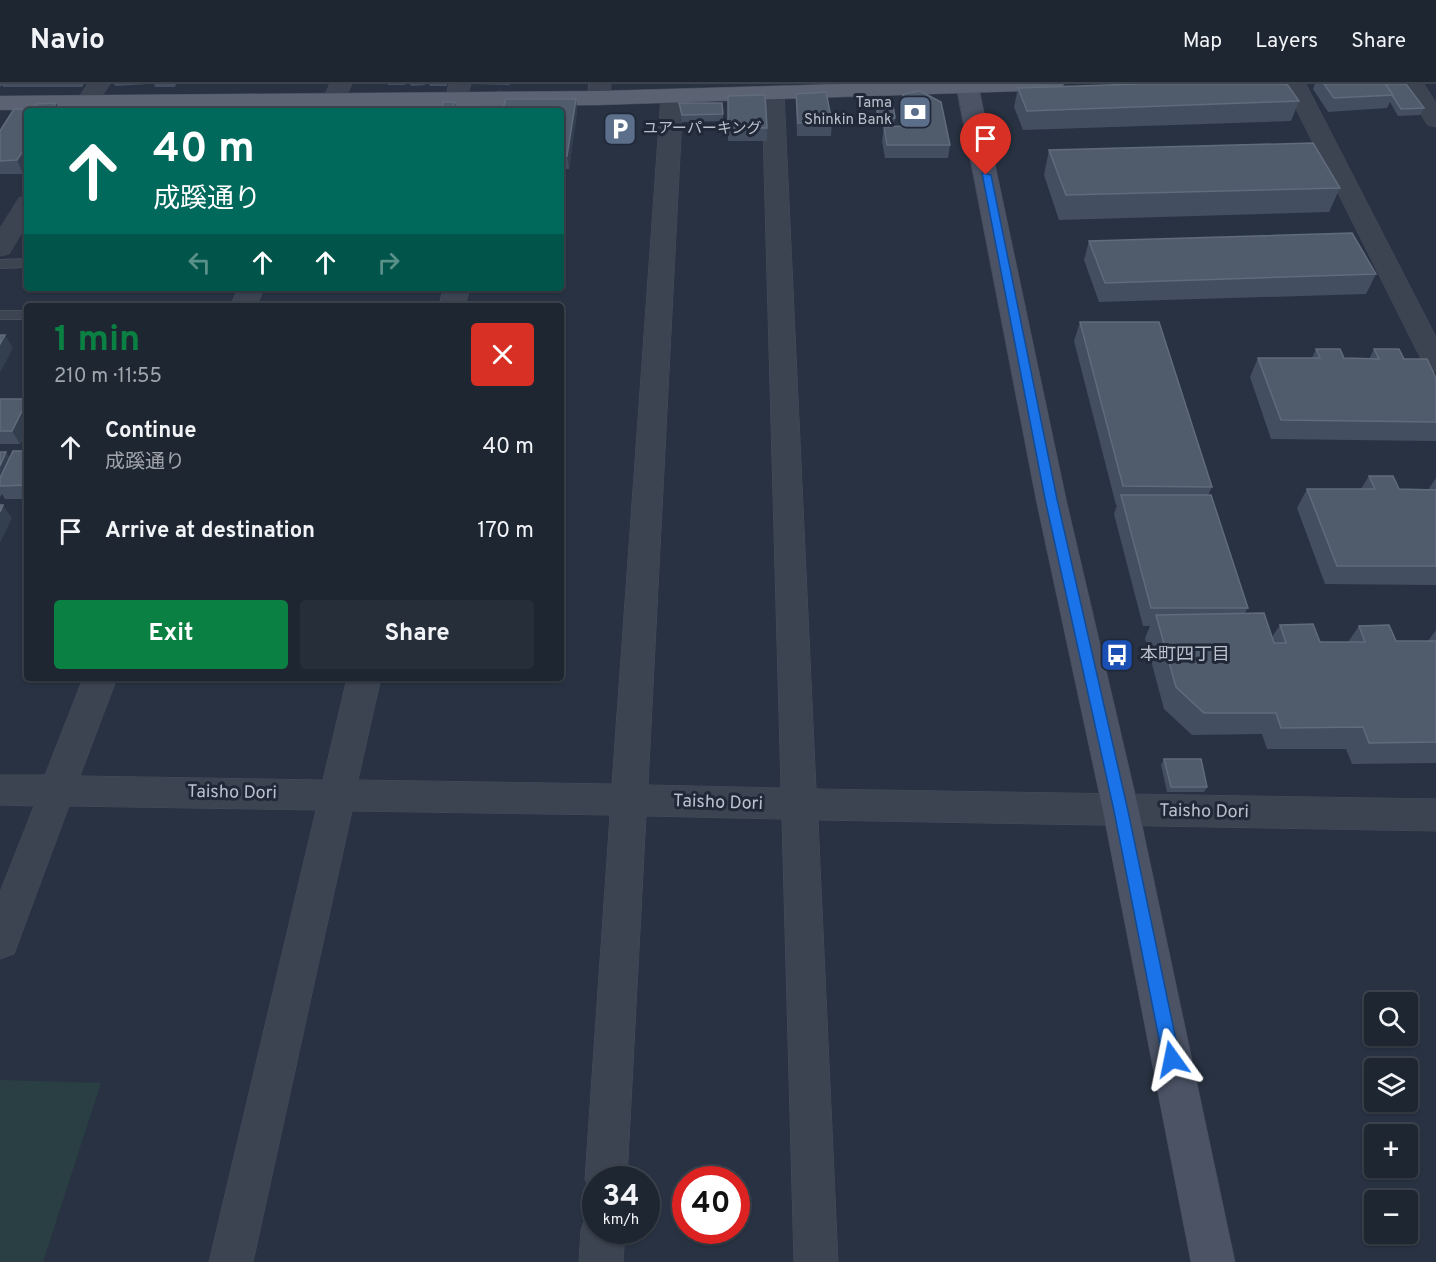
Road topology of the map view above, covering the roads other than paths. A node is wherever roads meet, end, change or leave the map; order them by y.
1 (1053, 84) edge
2 (1295, 84) edge
3 (1413, 84) edge
4 (967, 86) edge
5 (458, 91) edge
6 (599, 91) edge
7 (773, 93) junction
8 (672, 96) junction
9 (89, 99) edge
10 (329, 99) edge
11 (0, 103) edge
12 (500, 105) edge
13 (1436, 120) edge
14 (24, 214) edge
15 (0, 249) edge
16 (0, 264) edge
17 (24, 264) edge
18 (0, 315) edge
19 (24, 315) edge
20 (1436, 363) edge
21 (99, 681) edge
22 (363, 681) edge
23 (0, 790) edge
24 (57, 790) junction
25 (336, 795) junction
26 (628, 800) junction
27 (799, 805) junction
28 (1121, 811) junction
29 (1436, 815) edge
30 (0, 941) edge
31 (607, 1166) edge
32 (602, 1244) edge
33 (231, 1262) edge
34 (601, 1262) edge
35 (816, 1262) edge
36 (1213, 1262) edge

1 - 4 main road
2 - 20 street
3 - 13 street
4 - 7 main road
4 - 28 street
5 - 10 main road
5 - 12 main road
6 - 8 main road
6 - 12 main road
7 - 8 main road
7 - 27 street
8 - 26 street
9 - 10 main road
9 - 11 main road
14 - 15 street
16 - 17 lane
18 - 19 lane
21 - 24 street
22 - 25 street
23 - 24 street, Taisho Dori
24 - 25 street, Taisho Dori
24 - 30 street
25 - 26 street, Taisho Dori
25 - 33 street
26 - 27 street, Taisho Dori
26 - 31 street
27 - 28 street, Taisho Dori
27 - 35 street
28 - 29 street, Taisho Dori
28 - 36 street
32 - 34 street

